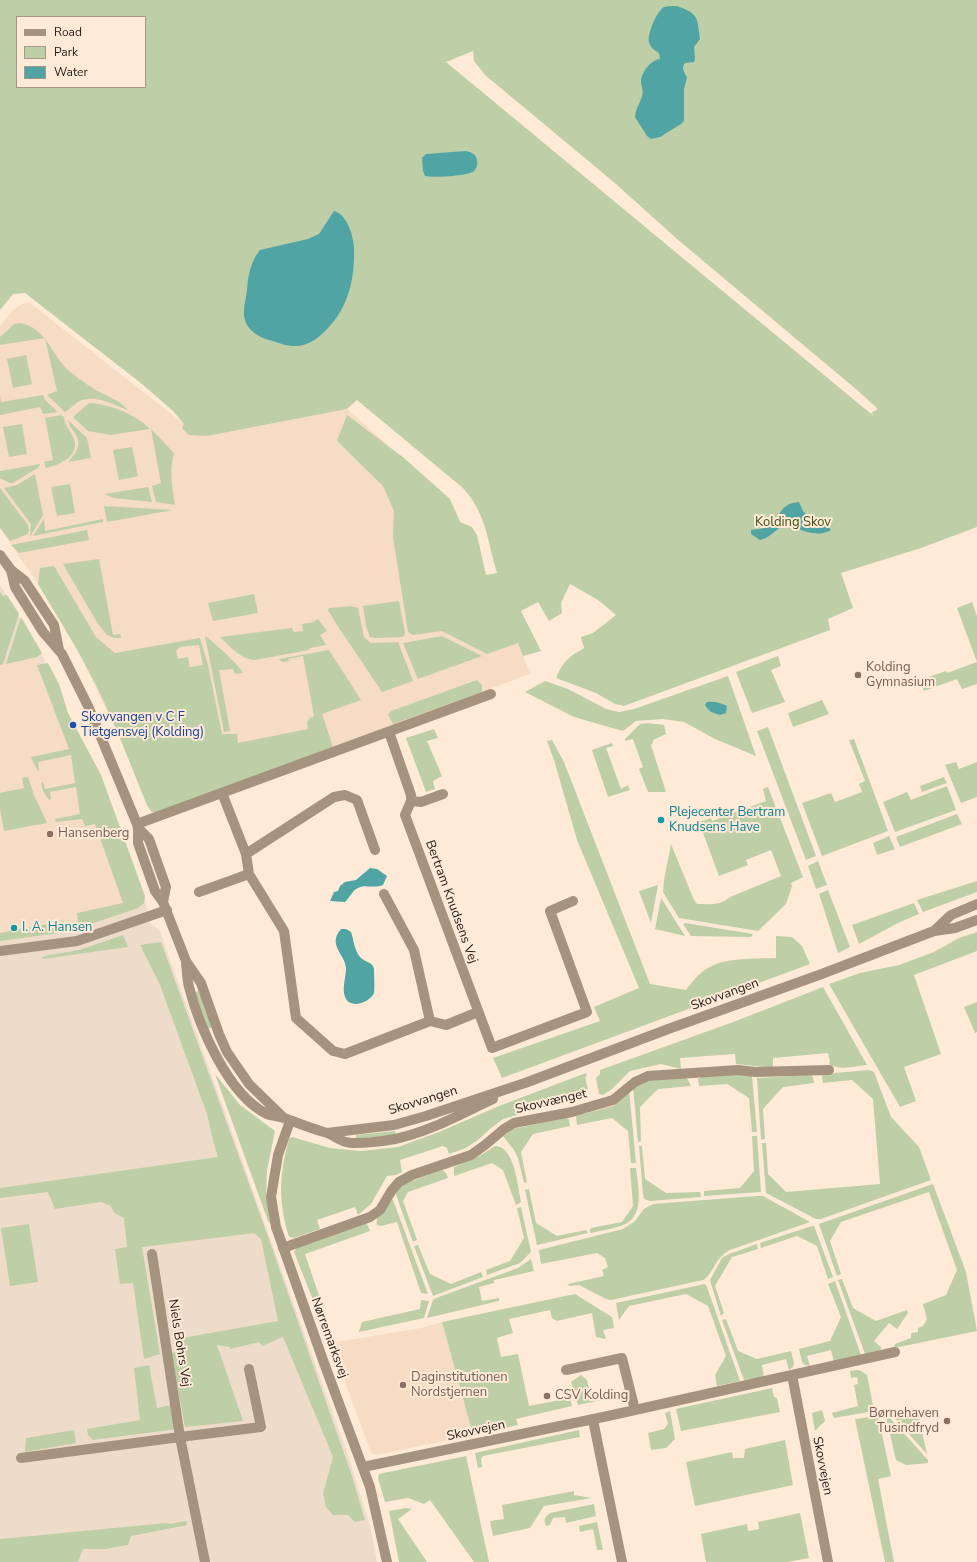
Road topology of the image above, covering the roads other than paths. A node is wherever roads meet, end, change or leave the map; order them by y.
1 (0, 555) edge
2 (491, 694) dead end
3 (389, 732) junction
4 (222, 793) junction
5 (443, 794) dead end
6 (411, 801) junction
7 (138, 826) junction
8 (375, 850) dead end
9 (246, 854) junction
10 (249, 874) junction
11 (199, 892) dead end
12 (384, 894) dead end
13 (574, 901) dead end
14 (977, 904) edge
15 (165, 906) junction
16 (977, 920) edge
17 (934, 931) junction
18 (0, 952) edge
19 (478, 1012) junction
20 (430, 1021) junction
21 (829, 1070) dead end
22 (287, 1119) junction
23 (283, 1248) junction
24 (152, 1254) dead end
25 (895, 1352) dead end
26 (249, 1369) dead end
27 (566, 1370) dead end
28 (792, 1375) junction
29 (636, 1410) junction
30 (593, 1420) junction
31 (180, 1437) junction
32 (21, 1458) dead end
33 (363, 1467) junction
34 (205, 1562) edge
35 (387, 1562) edge
36 (622, 1562) edge
37 (828, 1562) edge

1 - 7 street, Skovvangen
2 - 3 street
3 - 4 street
3 - 6 street, Bertram Knudsens Vej
4 - 7 street
4 - 9 street
5 - 6 street
6 - 19 street, Bertram Knudsens Vej
7 - 15 street, Skovvangen
8 - 9 street
9 - 10 street
10 - 11 street
10 - 20 street
12 - 20 street
13 - 19 street, Bertram Knudsens Vej
14 - 17 street, Skovvangen
15 - 18 street
15 - 22 street, Skovvangen
16 - 17 street, Skovvangen
17 - 22 street, Skovvangen
19 - 20 street
21 - 23 street, Skovvænget
22 - 23 street, Nørremarksvej
23 - 33 street, Nørremarksvej
24 - 31 street, Niels Bohrs Vej
25 - 28 street, Skovvejen
26 - 31 street
27 - 29 street
28 - 29 street, Skovvejen
28 - 37 street, Skovvejen
29 - 30 street, Skovvejen
30 - 33 street, Skovvejen
30 - 36 street
31 - 32 street
31 - 34 street, Niels Bohrs Vej
33 - 35 street, Nørremarksvej

